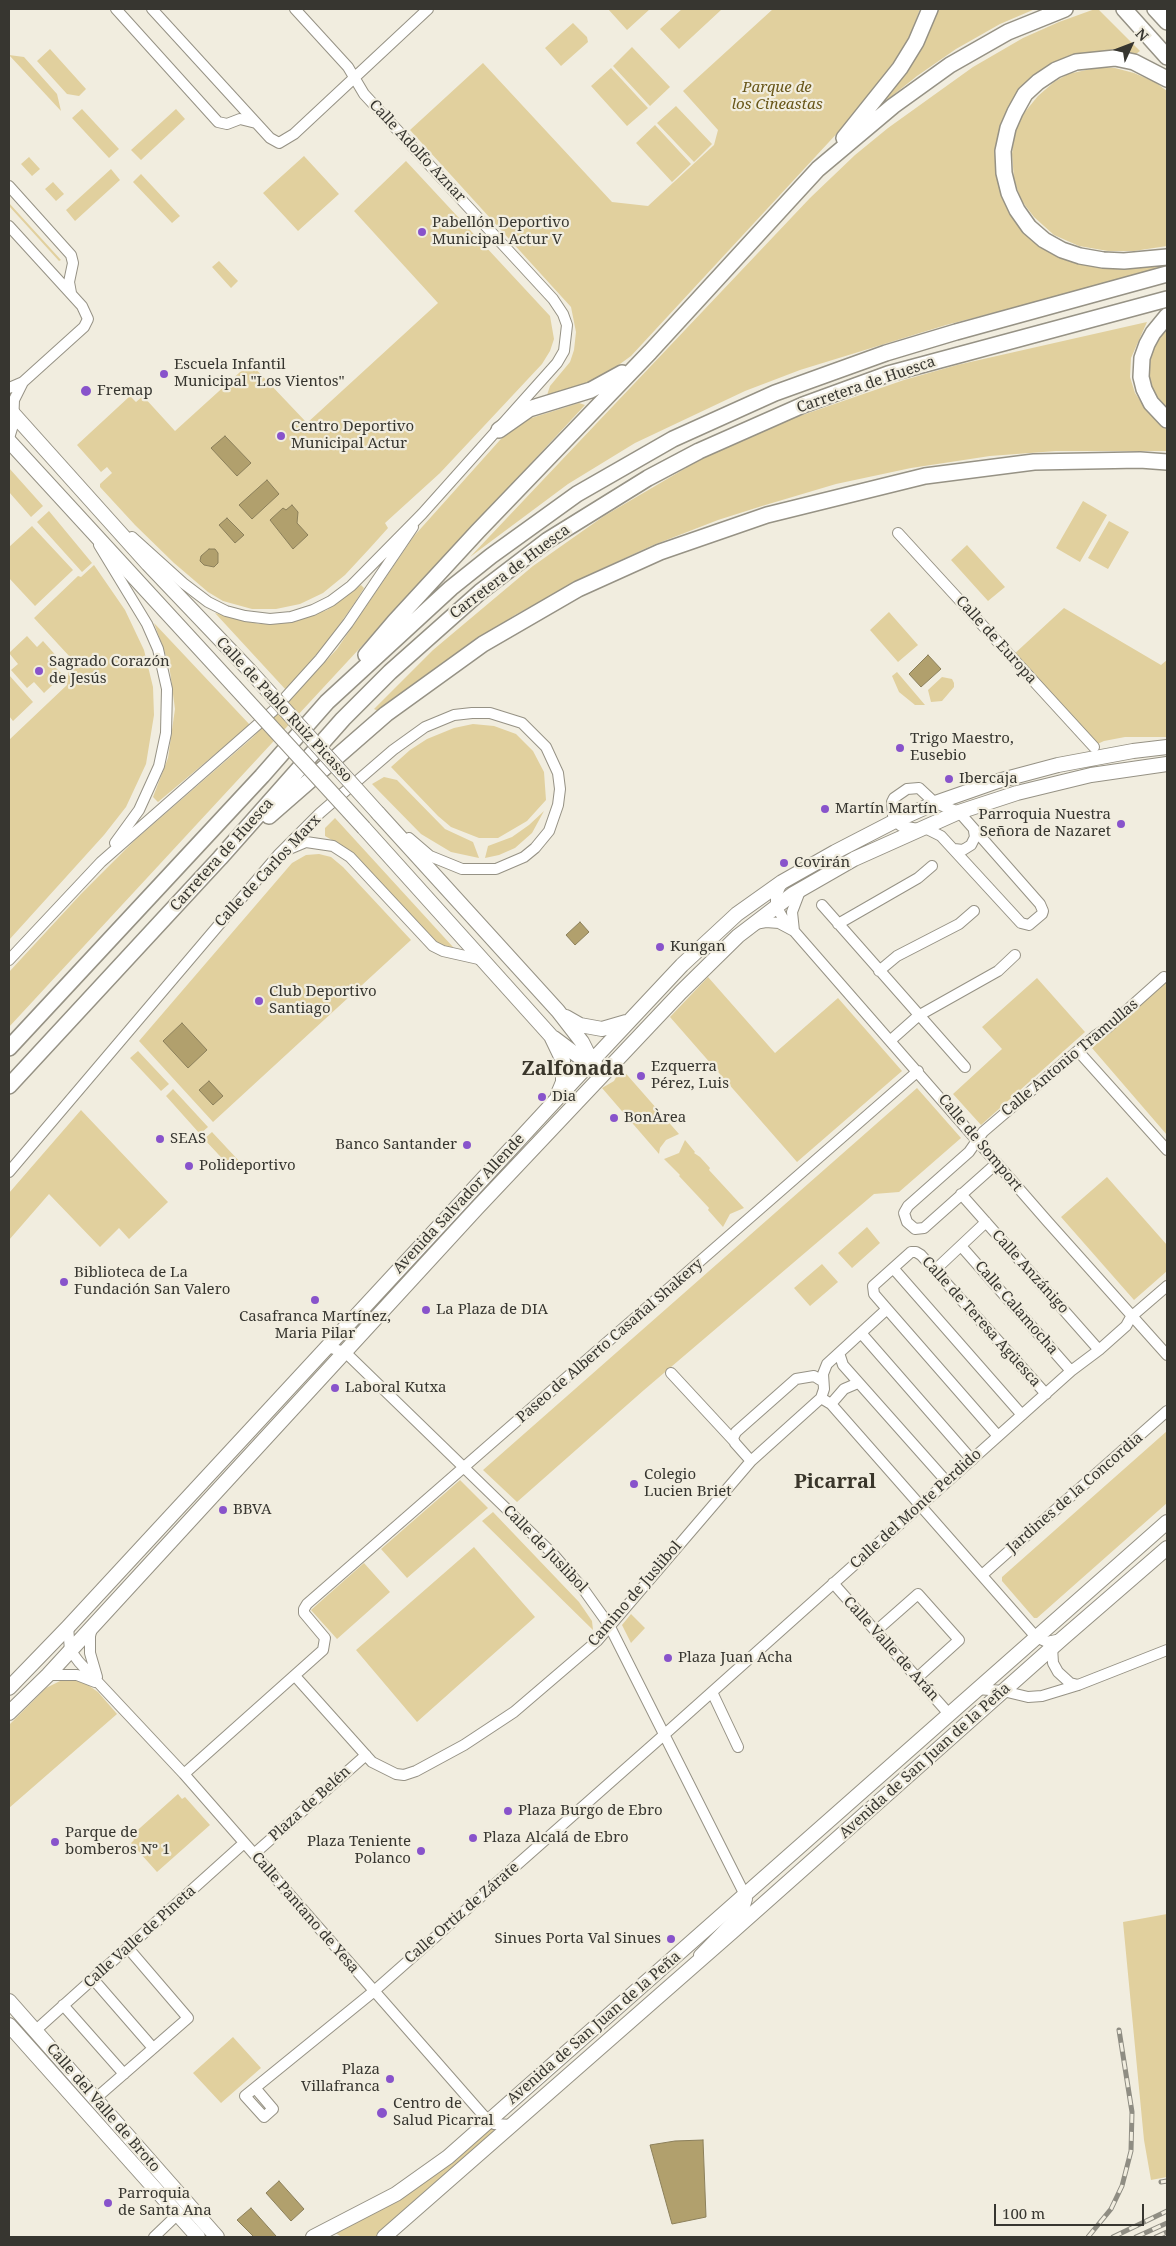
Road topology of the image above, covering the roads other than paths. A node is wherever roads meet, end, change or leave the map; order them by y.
1 (116, 9) edge
2 (152, 9) edge
3 (295, 9) edge
4 (428, 9) edge
5 (930, 9) edge
6 (1065, 9) edge
7 (1124, 9) edge
8 (1155, 9) edge
9 (1167, 22) edge
10 (1167, 57) edge
11 (356, 77) junction
12 (1167, 79) edge
13 (234, 97) junction
14 (233, 120) junction
15 (257, 124) junction
16 (818, 169) junction
17 (9, 186) edge
18 (9, 226) edge
19 (1167, 257) edge
20 (71, 267) junction
21 (49, 270) junction
22 (1167, 274) edge
23 (72, 294) junction
24 (1167, 299) edge
25 (1167, 316) edge
26 (650, 352) junction
27 (23, 382) junction
28 (9, 388) edge
29 (11, 412) edge
30 (1167, 420) edge
31 (499, 430) junction
32 (9, 440) edge
33 (1167, 456) edge
34 (1140, 460) junction
35 (1167, 462) edge
36 (85, 495) junction
37 (422, 514) junction
38 (93, 533) junction
39 (898, 533) dead end
40 (327, 702) junction
41 (1094, 747) dead end
42 (1167, 747) edge
43 (1167, 764) edge
44 (935, 803) junction
45 (959, 812) junction
46 (379, 814) junction
47 (895, 821) junction
48 (921, 828) junction
49 (974, 831) junction
50 (954, 849) junction
51 (279, 854) junction
52 (220, 858) junction
53 (101, 862) junction
54 (932, 866) dead end
55 (782, 882) junction
56 (802, 889) junction
57 (776, 906) junction
58 (822, 906) dead end
59 (974, 911) dead end
60 (838, 924) junction
61 (752, 925) junction
62 (791, 929) junction
63 (1015, 955) dead end
64 (9, 960) edge
65 (483, 960) junction
66 (879, 971) junction
67 (1164, 977) dead end
68 (558, 1011) junction
69 (918, 1016) junction
70 (633, 1018) junction
71 (551, 1036) junction
72 (891, 1040) junction
73 (9, 1048) edge
74 (1078, 1051) junction
75 (624, 1054) junction
76 (591, 1062) junction
77 (965, 1067) dead end
78 (918, 1072) junction
79 (9, 1086) edge
80 (580, 1098) junction
81 (553, 1104) junction
82 (978, 1140) junction
83 (1167, 1150) edge
84 (997, 1163) junction
85 (9, 1172) edge
86 (961, 1194) junction
87 (986, 1222) junction
88 (961, 1246) junction
89 (893, 1268) junction
90 (935, 1270) junction
91 (1167, 1286) edge
92 (887, 1309) junction
93 (1131, 1317) junction
94 (861, 1333) junction
95 (327, 1347) junction
96 (1100, 1350) junction
97 (345, 1352) junction
98 (839, 1352) junction
99 (1167, 1355) edge
100 (1071, 1371) junction
101 (671, 1372) dead end
102 (822, 1382) junction
103 (858, 1383) junction
104 (1046, 1394) junction
105 (821, 1398) junction
106 (831, 1404) junction
107 (1167, 1411) edge
108 (1022, 1415) junction
109 (998, 1436) junction
110 (734, 1441) junction
111 (972, 1460) junction
112 (751, 1461) junction
113 (464, 1468) junction
114 (946, 1482) junction
115 (921, 1505) junction
116 (1167, 1522) edge
117 (160, 1526) junction
118 (167, 1543) junction
119 (1167, 1548) edge
120 (982, 1575) junction
121 (833, 1584) junction
122 (96, 1622) junction
123 (609, 1625) junction
124 (68, 1627) junction
125 (876, 1631) junction
126 (1036, 1637) junction
127 (1063, 1638) junction
128 (1052, 1647) junction
129 (70, 1650) junction
130 (1167, 1650) edge
131 (48, 1675) junction
132 (295, 1676) junction
133 (917, 1678) junction
134 (1078, 1685) junction
135 (9, 1688) edge
136 (104, 1688) junction
137 (978, 1689) junction
138 (1003, 1691) junction
139 (712, 1692) junction
140 (9, 1713) edge
141 (949, 1714) junction
142 (665, 1734) junction
143 (738, 1746) dead end
144 (366, 1755) junction
145 (184, 1774) junction
146 (244, 1843) junction
147 (254, 1854) junction
148 (746, 1893) junction
149 (128, 1948) junction
150 (683, 1975) junction
151 (93, 1979) junction
152 (373, 1992) junction
153 (9, 2001) edge
154 (63, 2005) junction
155 (9, 2025) edge
156 (36, 2030) junction
157 (153, 2048) junction
158 (124, 2074) junction
159 (256, 2089) dead end
160 (95, 2099) junction
161 (489, 2121) junction
162 (512, 2125) junction
163 (178, 2214) junction
164 (154, 2237) edge
165 (198, 2237) edge
166 (216, 2237) edge
167 (313, 2237) edge
168 (384, 2237) edge

1 - 14 street
2 - 13 street
3 - 11 street, Calle Adolfo Aznar
4 - 11 street
5 - 16 highway
6 - 16 highway
7 - 10 highway
8 - 9 highway
11 - 15 street
11 - 31 street, Calle Adolfo Aznar
12 - 19 highway
13 - 14 street
13 - 15 street
14 - 15 street
16 - 26 highway
17 - 20 street
18 - 21 street
20 - 21 street
20 - 23 street
21 - 23 street
22 - 40 highway, Carretera de Huesca
23 - 27 street
24 - 52 highway, Carretera de Huesca
25 - 30 highway
26 - 31 highway
26 - 40 highway
27 - 28 street
27 - 29 street
29 - 32 street
29 - 36 main road, Calle de Pablo Ruiz Picasso
31 - 37 street
32 - 38 main road, Calle de Pablo Ruiz Picasso
33 - 34 highway
34 - 35 highway
34 - 52 highway
36 - 37 street
36 - 46 main road, Calle de Pablo Ruiz Picasso, bridge
37 - 53 street
38 - 53 street
38 - 65 main road, Calle de Pablo Ruiz Picasso, bridge
39 - 41 street, Calle de Europa
40 - 73 highway, Carretera de Huesca
42 - 44 main road, Avenida Salvador Allende
43 - 45 main road, Avenida Salvador Allende
44 - 45 street
44 - 47 main road, Avenida Salvador Allende
44 - 47 street
45 - 48 main road, Avenida Salvador Allende
45 - 49 street
46 - 51 street, Calle de Carlos Marx
46 - 68 main road, Calle de Pablo Ruiz Picasso
47 - 48 street
47 - 55 main road, Avenida Salvador Allende
48 - 50 street
48 - 56 main road, Avenida Salvador Allende
49 - 50 street
49 - 50 street
51 - 65 street
51 - 85 street, Calle de Carlos Marx
52 - 79 highway, Carretera de Huesca
53 - 64 street
54 - 60 street
55 - 57 street
55 - 70 main road, Avenida Salvador Allende
56 - 57 main road, Avenida Salvador Allende
56 - 62 street
57 - 61 main road, Avenida Salvador Allende
57 - 62 street
58 - 60 street
59 - 66 street
60 - 66 street
61 - 62 street
61 - 75 main road, Avenida Salvador Allende
62 - 72 street, Calle de Somport
63 - 69 street
65 - 71 main road, Calle de Pablo Ruiz Picasso
66 - 69 street
67 - 74 street, Calle Antonio Tramullas
68 - 70 main road, Calle de Pablo Ruiz Picasso
68 - 76 main road, Calle de Pablo Ruiz Picasso
69 - 72 street
69 - 77 street
70 - 76 main road, Avenida Salvador Allende
71 - 76 main road, Calle de Pablo Ruiz Picasso
71 - 81 main road, Calle de Pablo Ruiz Picasso
72 - 78 street, Calle de Somport
74 - 82 street, Calle Antonio Tramullas
74 - 83 street
75 - 76 main road, Avenida Salvador Allende
75 - 80 main road, Avenida Salvador Allende
76 - 80 main road, Avenida Salvador Allende
76 - 81 main road, Avenida Salvador Allende
78 - 82 street, Calle de Somport
78 - 113 street, Paseo de Alberto Casañal Shakery
80 - 97 main road, Avenida Salvador Allende
81 - 95 main road, Avenida Salvador Allende
82 - 84 street, Calle de Somport
82 - 86 street, Calle Antonio Tramullas
84 - 86 street
84 - 93 street, Calle de Somport
86 - 87 street, Calle Anzánigo
87 - 88 street
87 - 96 street, Calle Anzánigo
88 - 90 street
88 - 100 street, Calle Calamocha
89 - 90 street, Calle de Teresa Agüesca
89 - 92 street
89 - 108 street
90 - 104 street, Calle de Teresa Agüesca
91 - 93 street, Calle del Monte Perdido
92 - 94 street
92 - 109 street
93 - 96 street, Calle del Monte Perdido
93 - 99 street, Calle de Somport
94 - 98 street
94 - 111 street
95 - 97 street
95 - 117 main road, Avenida Salvador Allende
96 - 100 street, Calle del Monte Perdido
97 - 113 street, Calle de Juslibol
97 - 118 main road, Avenida Salvador Allende
98 - 102 street
98 - 103 street
100 - 104 street, Calle del Monte Perdido
101 - 110 street
102 - 105 street
102 - 110 street
103 - 106 street
103 - 114 street
104 - 108 street, Calle del Monte Perdido
105 - 106 street
105 - 112 street, Camino de Juslibol
106 - 115 street
107 - 120 street, Jardines de la Concordia
108 - 109 street, Calle del Monte Perdido
109 - 111 street, Calle del Monte Perdido
110 - 112 street
111 - 114 street, Calle del Monte Perdido
112 - 123 street, Camino de Juslibol
113 - 123 street, Calle de Juslibol
113 - 132 street, Paseo de Alberto Casañal Shakery
114 - 115 street, Calle del Monte Perdido
115 - 120 street
115 - 121 street, Calle del Monte Perdido
116 - 126 main road, Avenida de San Juan de la Peña
117 - 118 street
117 - 124 main road, Avenida Salvador Allende
118 - 122 main road, Avenida Salvador Allende
119 - 127 main road, Avenida de San Juan de la Peña
120 - 126 street
121 - 125 street, Calle Valle de Arán
121 - 139 street, Calle del Monte Perdido
122 - 129 main road, Avenida Salvador Allende
122 - 136 street, Calle Pantano de Yesa
123 - 142 street, Calle de Juslibol
123 - 144 street, Camino de Juslibol
124 - 129 street
124 - 135 main road, Avenida Salvador Allende
125 - 133 street, Calle Valle de Arán
125 - 133 street
126 - 127 street
126 - 137 main road, Avenida de San Juan de la Peña
127 - 128 main road, Avenida de San Juan de la Peña
128 - 134 street
128 - 138 main road, Avenida de San Juan de la Peña
129 - 131 main road, Avenida Salvador Allende
129 - 136 street, Calle Pantano de Yesa
130 - 134 street
131 - 136 street, Calle Pantano de Yesa
131 - 140 main road, Avenida Salvador Allende
132 - 144 street, Camino de Juslibol
132 - 145 street
133 - 141 street, Calle Valle de Arán
134 - 138 street
136 - 145 street, Calle Pantano de Yesa
137 - 138 street
137 - 141 main road, Avenida de San Juan de la Peña
138 - 150 main road, Avenida de San Juan de la Peña
139 - 142 street, Calle del Monte Perdido
139 - 143 street
141 - 148 main road, Avenida de San Juan de la Peña
142 - 148 street, Calle de Juslibol
142 - 152 street, Calle Ortiz de Zárate
144 - 147 street, Plaza de Belén
145 - 146 street, Calle Pantano de Yesa
146 - 147 street, Calle Pantano de Yesa
146 - 149 street, Calle Valle de Pineta
147 - 152 street, Calle Pantano de Yesa
148 - 150 street, Avenida de San Juan de la Peña
148 - 161 main road, Avenida de San Juan de la Peña
149 - 151 street, Calle Valle de Pineta
149 - 157 street
150 - 162 main road, Avenida de San Juan de la Peña
151 - 154 street, Calle Valle de Pineta
151 - 157 street
152 - 159 street, Calle Ortiz de Zárate
152 - 161 street, Calle Pantano de Yesa
153 - 156 main road, Calle del Valle de Broto
154 - 156 street, Calle Valle de Pineta
154 - 158 street
155 - 163 main road, Calle del Valle de Broto
156 - 160 main road, Calle del Valle de Broto
157 - 158 street
158 - 160 street
160 - 166 main road, Calle del Valle de Broto
161 - 162 street
161 - 167 main road, Avenida de San Juan de la Peña
162 - 168 main road, Avenida de San Juan de la Peña
163 - 164 street
163 - 165 main road, Calle del Valle de Broto

